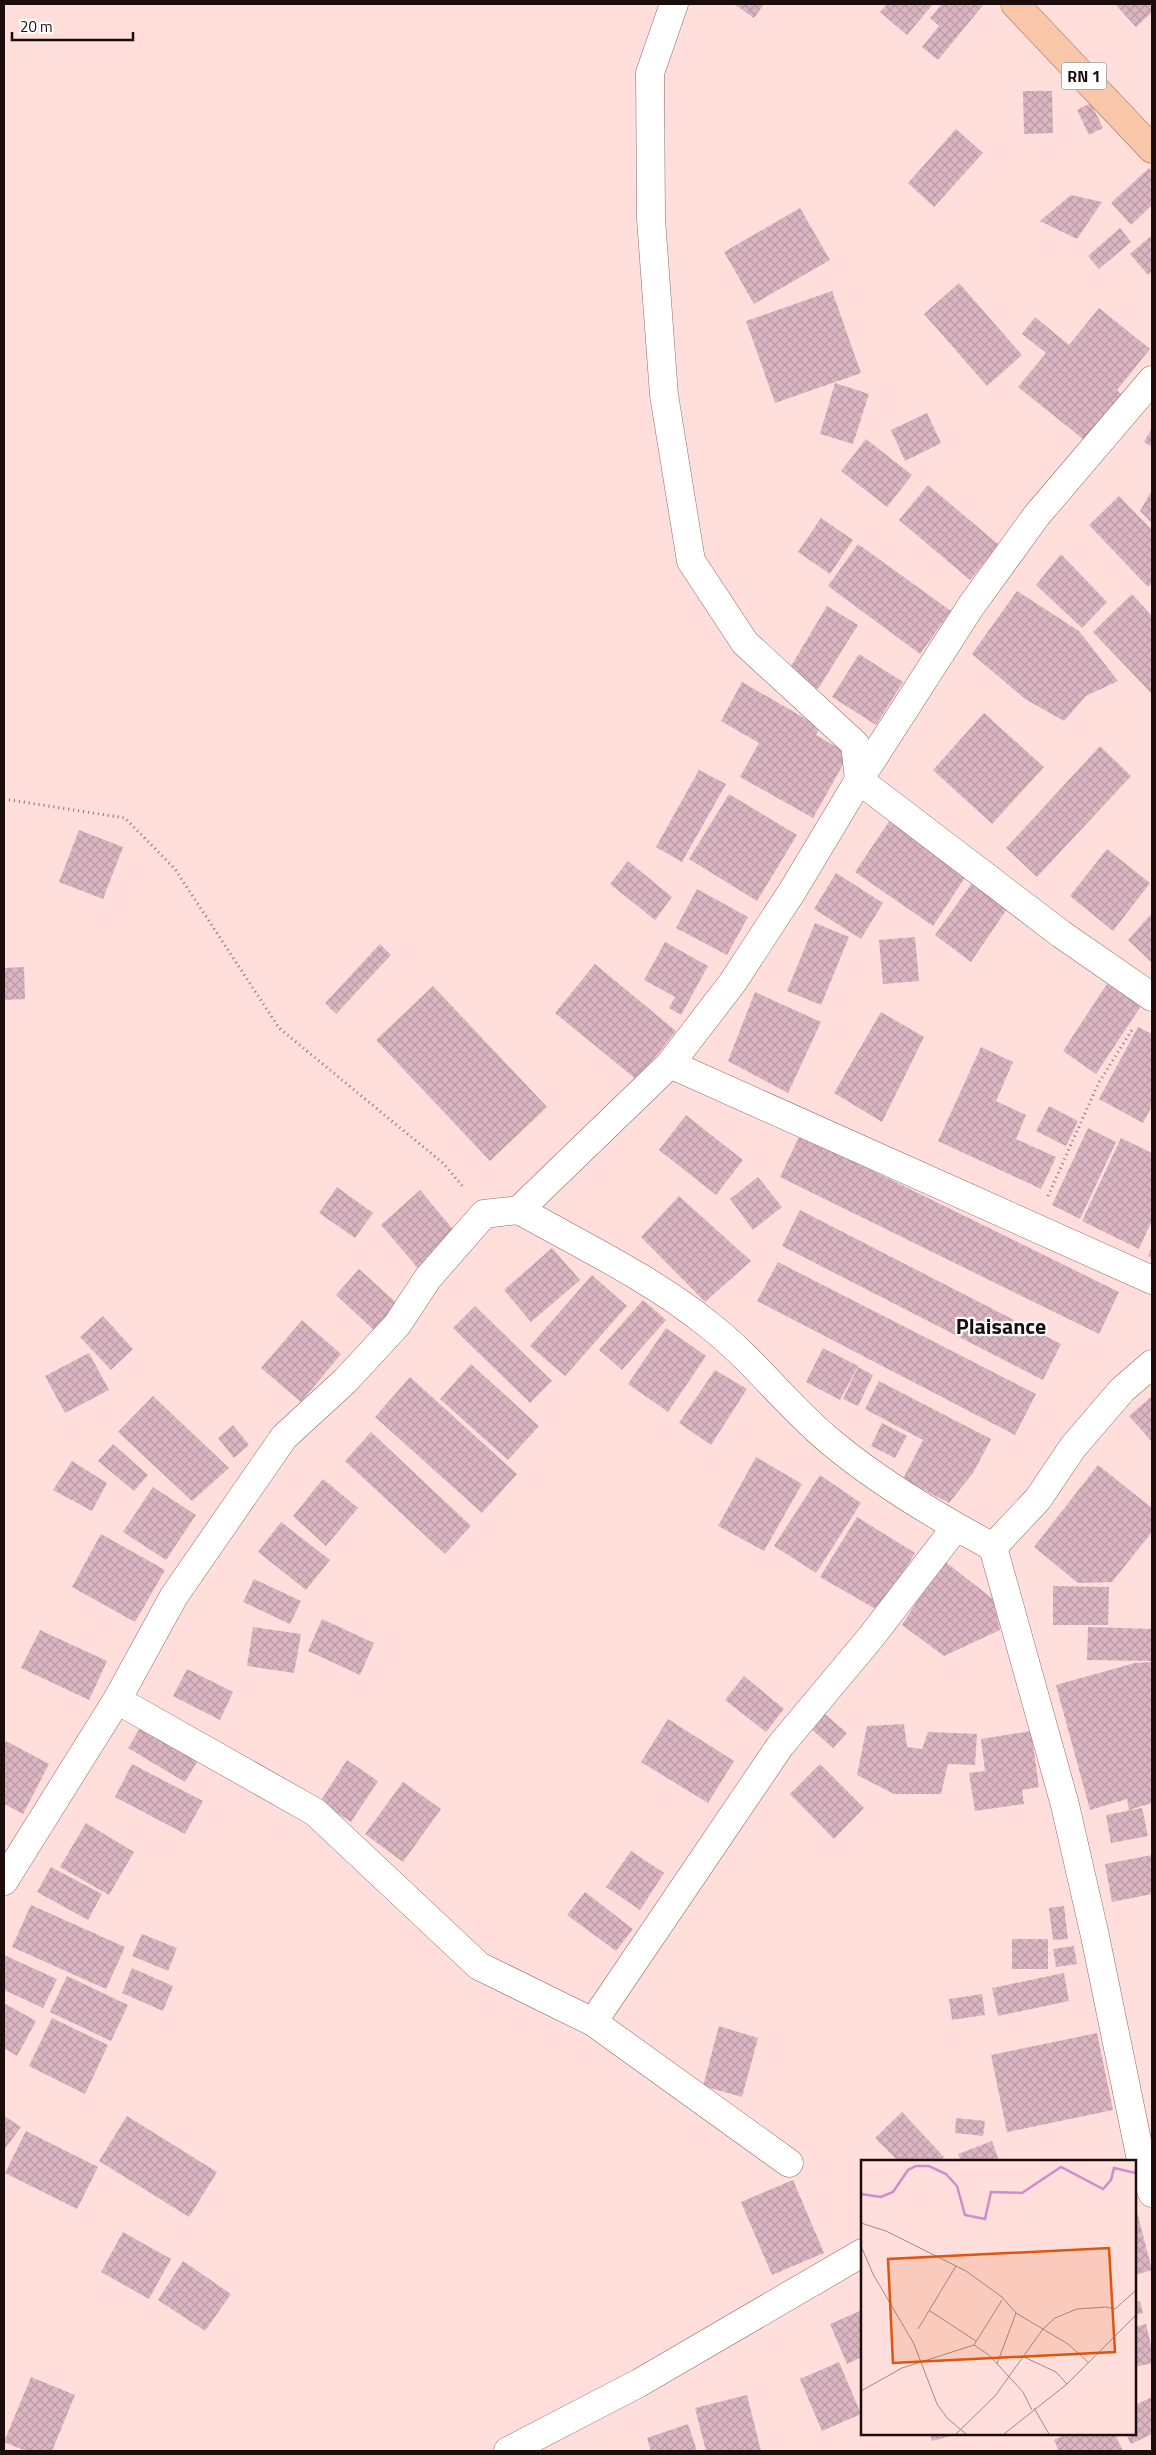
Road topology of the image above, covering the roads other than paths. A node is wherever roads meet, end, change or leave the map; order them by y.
1 (674, 4) edge
2 (1015, 4) edge
3 (1152, 149) edge
4 (1152, 380) edge
5 (859, 780) junction
6 (1152, 997) edge
7 (670, 1064) junction
8 (519, 1210) junction
9 (1152, 1280) edge
10 (1152, 1364) edge
11 (956, 1527) junction
12 (993, 1547) junction
13 (117, 1700) junction
14 (4, 1881) edge
15 (593, 2022) junction
16 (1143, 2159) edge
17 (789, 2162) dead end
18 (1152, 2193) edge
19 (861, 2254) edge
20 (508, 2451) edge

1 - 5 street
2 - 3 main road, RN 1
4 - 5 street
5 - 6 street
5 - 7 street
7 - 8 street
7 - 9 street
8 - 11 street
8 - 13 street
10 - 12 street
11 - 12 street
11 - 15 street
12 - 16 street
13 - 14 street
13 - 15 street
15 - 17 street
16 - 18 street
19 - 20 street

